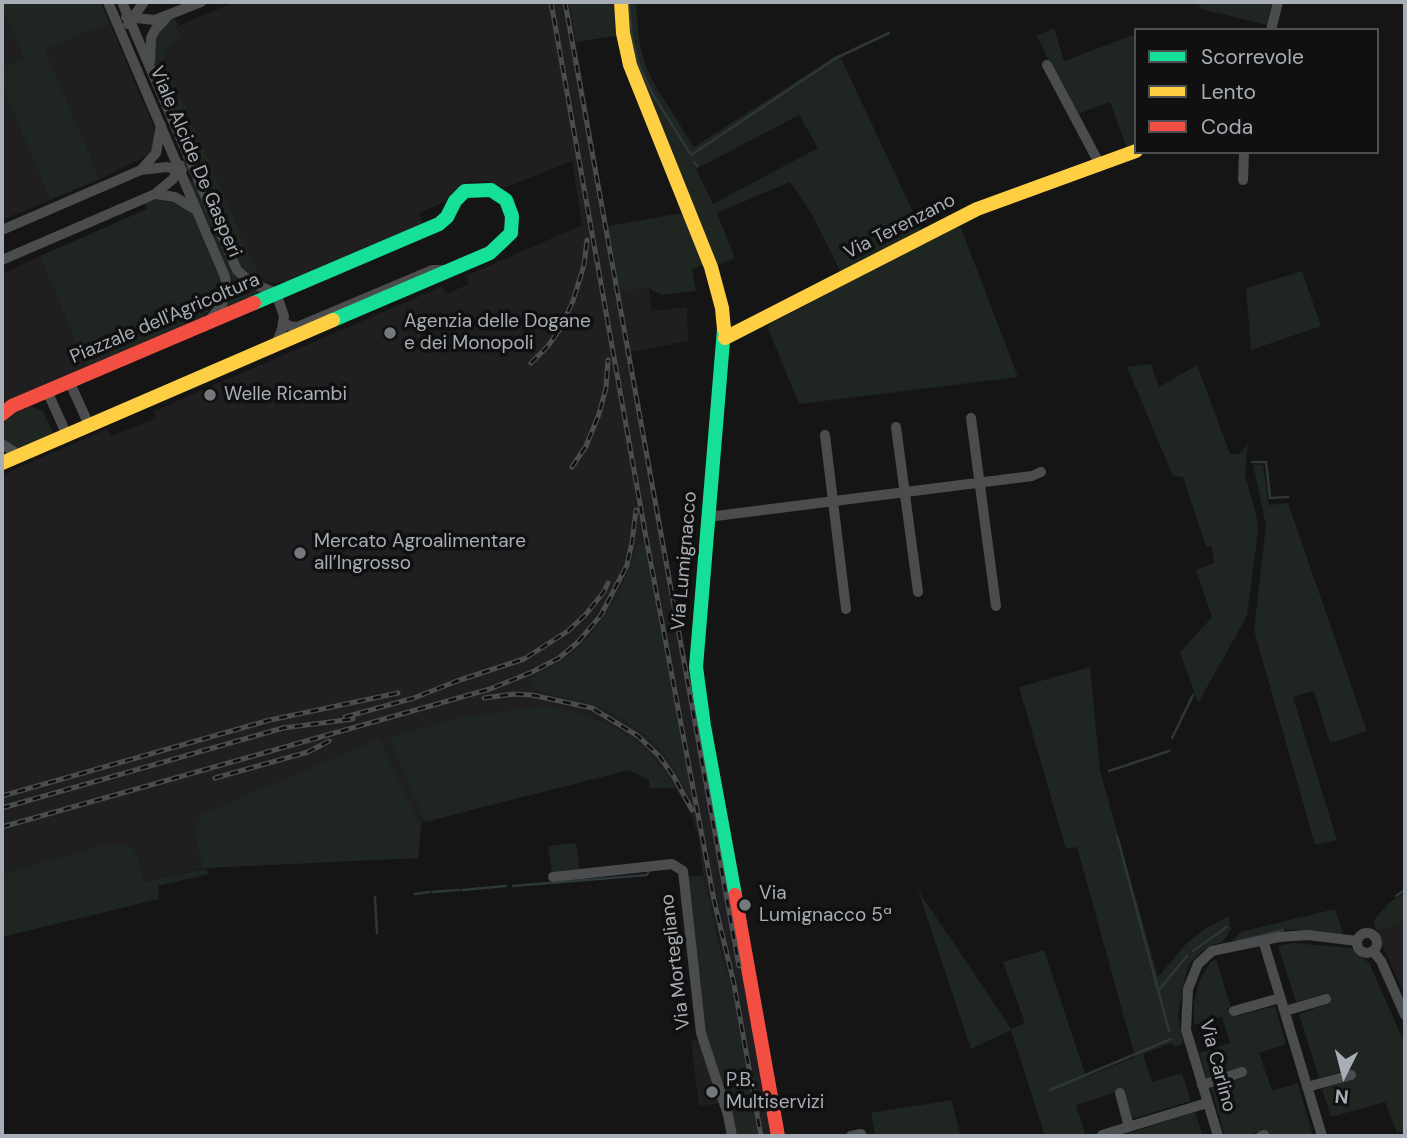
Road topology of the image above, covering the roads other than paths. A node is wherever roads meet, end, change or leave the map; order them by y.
1 (122, 2) edge
2 (144, 2) edge
3 (201, 2) edge
4 (621, 2) edge
5 (1278, 2) edge
6 (109, 5) edge
7 (167, 16) junction
8 (130, 19) junction
9 (1272, 28) edge
10 (123, 36) junction
11 (1047, 65) dead end
12 (150, 67) junction
13 (161, 125) junction
14 (184, 149) junction
15 (1134, 151) edge
16 (1244, 154) edge
17 (1099, 163) junction
18 (179, 169) junction
19 (141, 170) junction
20 (198, 179) junction
21 (1243, 180) dead end
22 (155, 194) junction
23 (199, 214) junction
24 (2, 230) edge
25 (2, 260) edge
26 (449, 270) junction
27 (276, 293) junction
28 (284, 322) junction
29 (196, 328) junction
30 (725, 338) junction
31 (276, 344) junction
32 (69, 381) junction
33 (47, 391) junction
34 (2, 414) edge
35 (971, 418) dead end
36 (89, 425) junction
37 (896, 427) dead end
38 (68, 435) junction
39 (825, 435) dead end
40 (2, 444) edge
41 (23, 454) junction
42 (2, 463) edge
43 (1041, 472) dead end
44 (980, 482) junction
45 (904, 492) junction
46 (833, 502) junction
47 (708, 517) junction
48 (918, 592) dead end
49 (996, 606) dead end
50 (846, 609) dead end
51 (553, 877) dead end
52 (1263, 940) junction
53 (1357, 941) junction
54 (1373, 951) junction
55 (1280, 998) junction
56 (1326, 999) dead end
57 (1234, 1011) dead end
58 (1284, 1011) junction
59 (1405, 1015) edge
60 (1242, 1072) dead end
61 (1352, 1075) dead end
62 (1202, 1085) junction
63 (1307, 1087) junction
64 (1120, 1093) dead end
65 (1207, 1102) junction
66 (1129, 1127) junction
67 (1102, 1135) edge
68 (732, 1136) edge
69 (778, 1136) edge
70 (1219, 1136) edge
71 (1322, 1136) edge

1 - 8 street, Viale Alcide De Gasperi
2 - 8 street
3 - 7 street
4 - 30 street, Via Lumignacco
5 - 9 street
6 - 8 street
6 - 10 street, Viale Alcide De Gasperi
7 - 8 street
7 - 12 street
8 - 10 street
8 - 12 street, Viale Alcide De Gasperi
10 - 13 street, Viale Alcide De Gasperi
11 - 17 street
12 - 14 street, Viale Alcide De Gasperi
13 - 18 street, Viale Alcide De Gasperi
13 - 19 street
14 - 18 street
14 - 20 street, Viale Alcide De Gasperi
15 - 17 street, Via Terenzano
16 - 21 street
17 - 30 street, Via Terenzano
18 - 19 street
18 - 20 street
18 - 22 street
18 - 23 street, Viale Alcide De Gasperi
19 - 24 street
20 - 27 street, Viale Alcide De Gasperi
22 - 23 street
22 - 25 street
23 - 29 street, Viale Alcide De Gasperi
26 - 27 street, Piazzale dell'Agricoltura
26 - 28 street, Piazzale dell'Agricoltura
26 - 31 street, Piazzale dell'Agricoltura
27 - 28 street, Piazzale dell'Agricoltura
27 - 29 street, Piazzale dell'Agricoltura
28 - 31 street
29 - 32 street, Piazzale dell'Agricoltura
30 - 47 street, Via Lumignacco
31 - 36 street, Piazzale dell'Agricoltura
32 - 33 street, Piazzale dell'Agricoltura
32 - 36 street, Piazzale dell'Agricoltura
33 - 34 street, Piazzale dell'Agricoltura
33 - 38 street
35 - 44 street
36 - 38 street, Piazzale dell'Agricoltura
37 - 45 street
38 - 41 street, Piazzale dell'Agricoltura
39 - 46 street
40 - 41 street
41 - 42 street, Piazzale dell'Agricoltura
43 - 44 street
44 - 45 street
44 - 49 street
45 - 46 street
45 - 48 street
46 - 47 street
46 - 50 street
47 - 69 street, Via Lumignacco
51 - 68 street, Via Mortegliano
52 - 53 street, Via Carlino
52 - 55 street
52 - 62 street, Via Carlino
53 - 54 street
53 - 54 street
54 - 59 street
55 - 57 street
55 - 58 street
56 - 58 street
58 - 63 street
60 - 62 street
61 - 63 street
62 - 65 street, Via Carlino
63 - 71 street
64 - 66 street
65 - 66 street
65 - 70 street, Via Carlino
66 - 67 street

